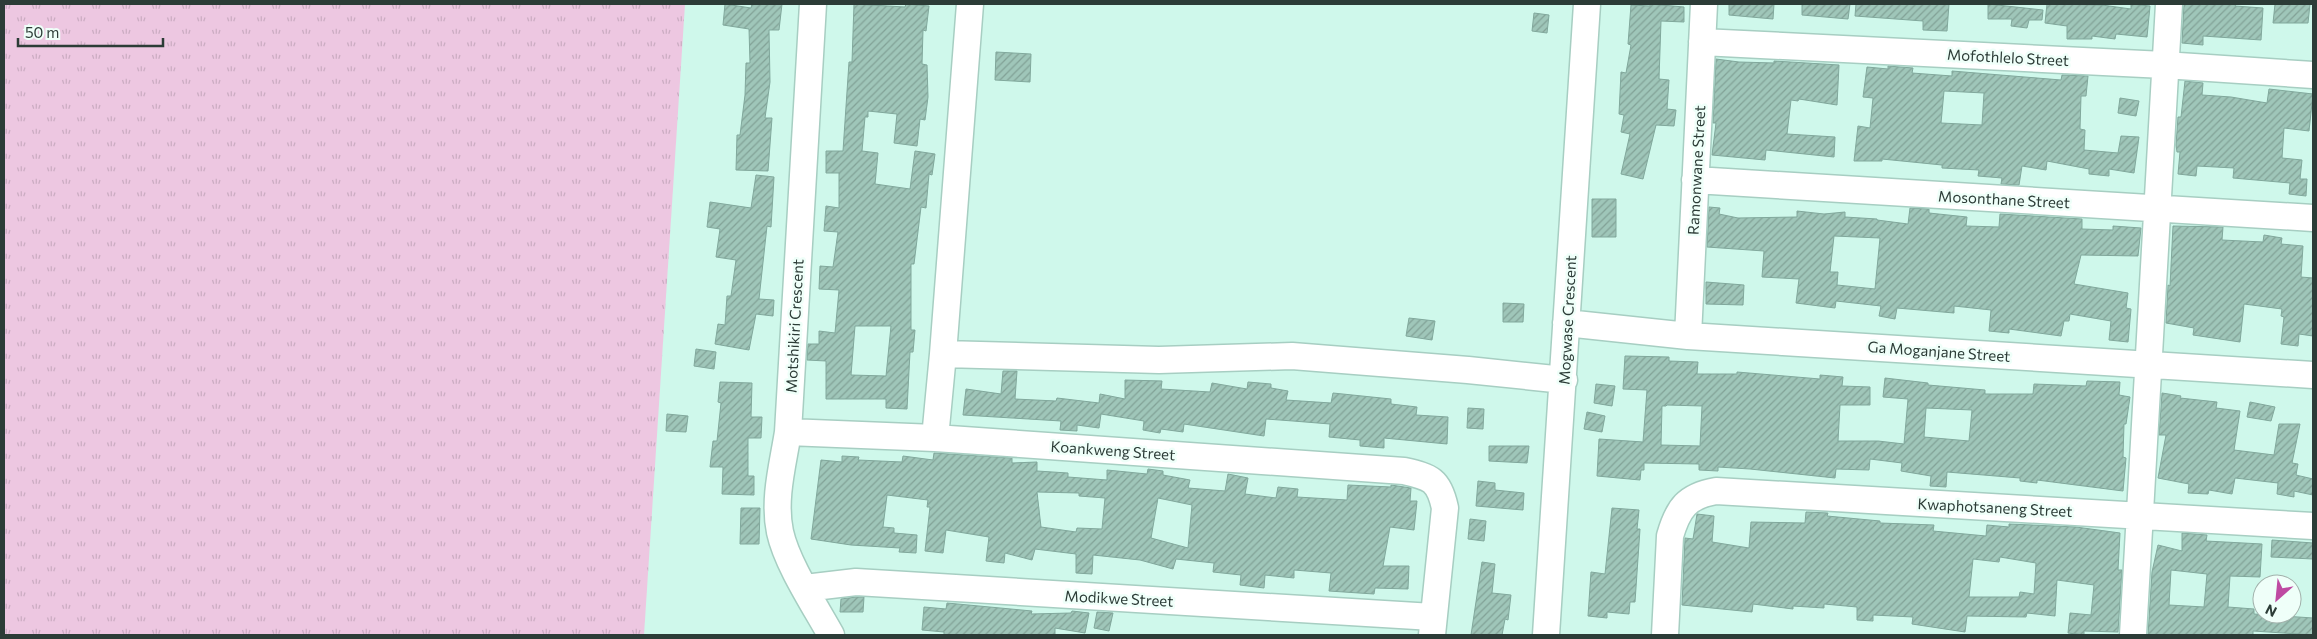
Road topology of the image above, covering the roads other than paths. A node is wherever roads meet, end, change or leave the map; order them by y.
1 (813, 4) edge
2 (970, 4) edge
3 (1587, 4) edge
4 (1704, 4) edge
5 (2169, 4) edge
6 (1702, 42) junction
7 (2164, 65) junction
8 (2313, 75) edge
9 (1695, 180) junction
10 (2159, 208) junction
11 (2313, 218) edge
12 (1566, 324) junction
13 (1688, 336) junction
14 (943, 354) junction
15 (2148, 364) junction
16 (2313, 375) edge
17 (1564, 380) junction
18 (788, 432) junction
19 (935, 438) junction
20 (2141, 515) junction
21 (2313, 526) edge
22 (804, 588) junction
23 (1433, 626) edge
24 (831, 635) edge
25 (1546, 635) edge
26 (1665, 635) edge
27 (1672, 635) edge
28 (2133, 635) edge

1 - 18 street, Motshikiri Crescent
2 - 14 street
3 - 12 street, Mogwase Crescent
4 - 6 street, Ramonwane Street
5 - 7 street
6 - 7 street, Mofothlelo Street
6 - 9 street, Ramonwane Street
7 - 8 street, Mofothlelo Street
7 - 10 street
9 - 10 street, Mosonthane Street
9 - 13 street, Ramonwane Street
10 - 11 street, Mosonthane Street
10 - 15 street
12 - 13 street, Ga Moganjane Street
12 - 17 street, Mogwase Crescent
13 - 15 street, Ga Moganjane Street
14 - 17 street
14 - 19 street
15 - 16 street, Ga Moganjane Street
15 - 20 street
17 - 25 street, Mogwase Crescent
18 - 19 street, Koankweng Street
18 - 22 street, Motshikiri Crescent
19 - 23 street, Koankweng Street
20 - 21 street, Kwaphotsaneng Street
20 - 26 street, Kwaphotsaneng Street
20 - 28 street
22 - 23 street, Modikwe Street
22 - 24 street, Motshikiri Crescent
26 - 27 street

